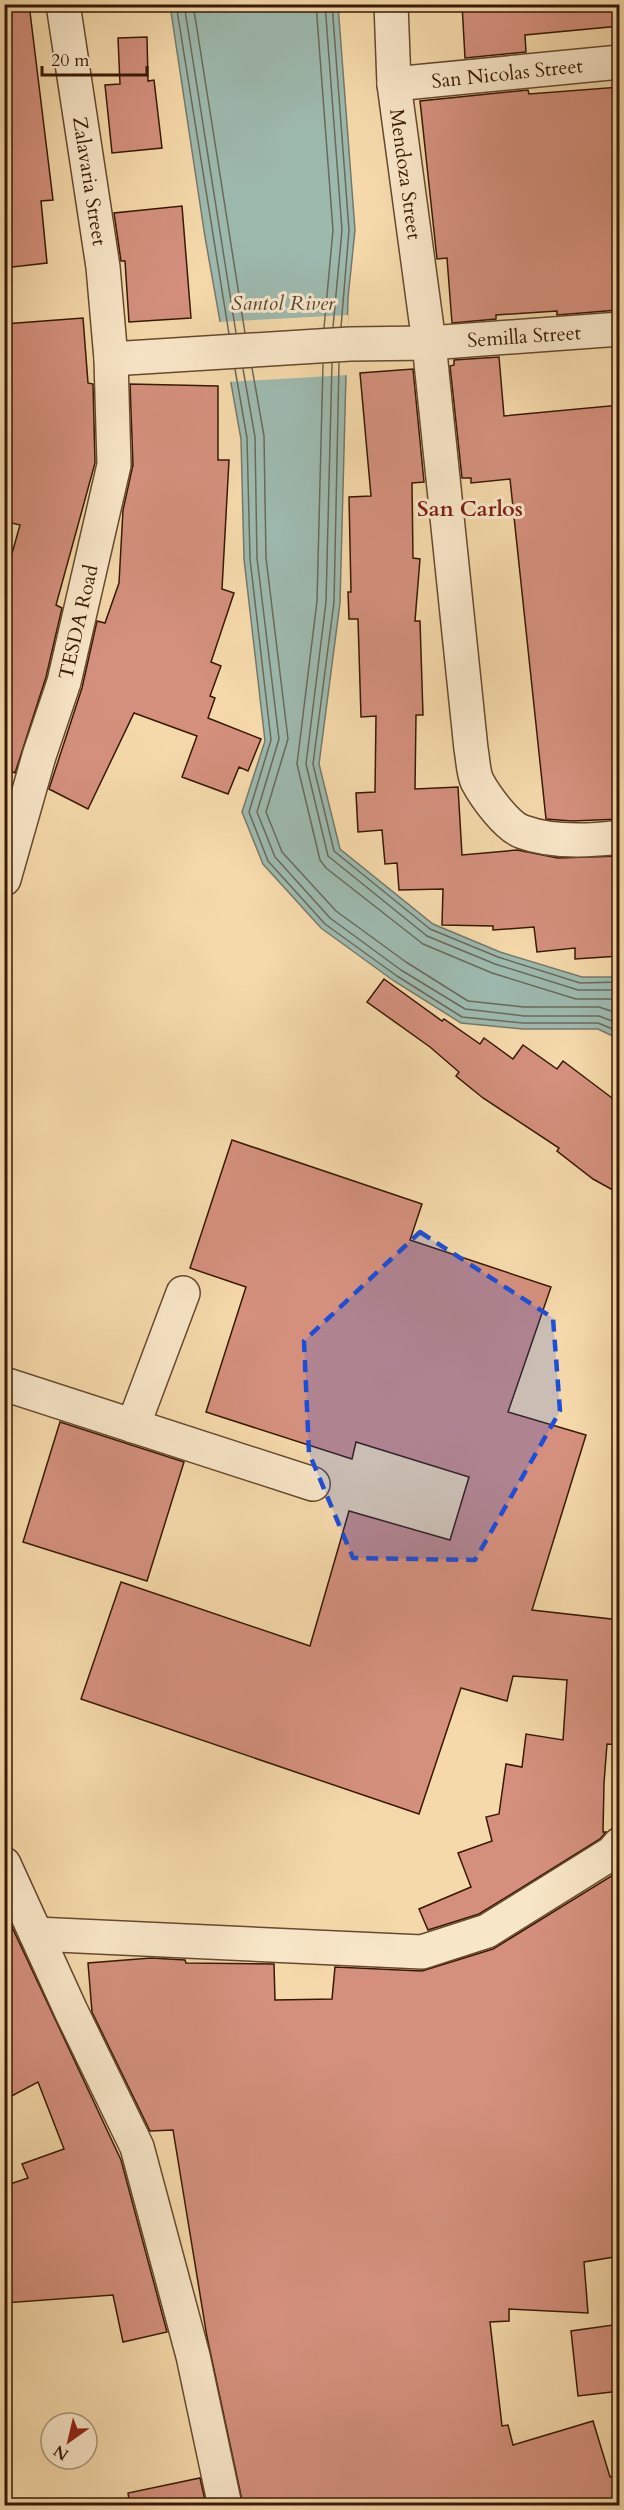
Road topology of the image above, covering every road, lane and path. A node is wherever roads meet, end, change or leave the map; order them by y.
1 (63, 4) edge
2 (391, 4) edge
3 (620, 62) edge
4 (394, 84) junction
5 (620, 329) edge
6 (429, 344) junction
7 (111, 359) junction
8 (620, 837) edge
9 (4, 879) edge
10 (183, 1293) dead end
11 (4, 1384) edge
12 (133, 1426) junction
13 (313, 1484) dead end
14 (620, 1844) edge
15 (4, 1864) edge
16 (36, 1934) junction
17 (225, 2505) edge

1 - 7 street, Zalavaria Street
2 - 4 street, Mendoza Street
3 - 4 street, San Nicolas Street
4 - 6 street, Mendoza Street
5 - 6 street, Semilla Street
6 - 7 street, Semilla Street
6 - 8 street, Mendoza Street
7 - 9 street, TESDA Road
10 - 12 street
11 - 12 street
12 - 13 street
14 - 16 street
15 - 16 street
16 - 17 street

